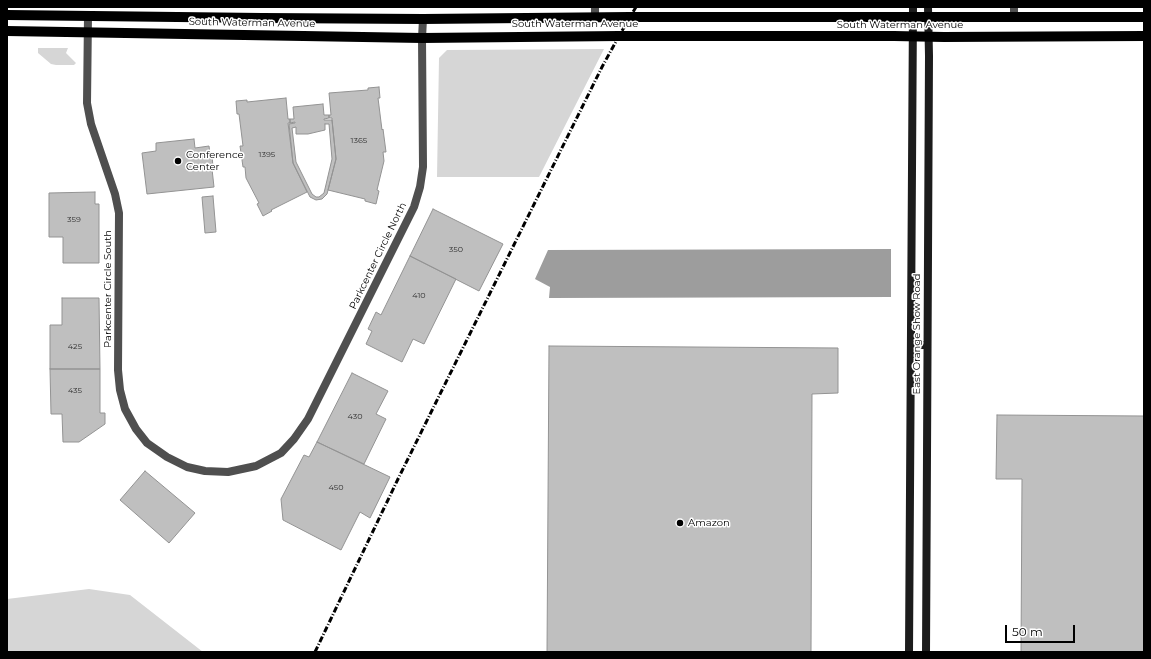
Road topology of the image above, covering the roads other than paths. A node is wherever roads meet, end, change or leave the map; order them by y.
1 (595, 12) edge
2 (913, 12) edge
3 (928, 12) edge
4 (1014, 12) edge
5 (7, 15) edge
6 (88, 16) junction
7 (1144, 17) edge
8 (423, 19) junction
9 (7, 31) edge
10 (88, 33) junction
11 (912, 36) junction
12 (1144, 36) edge
13 (929, 37) junction
14 (422, 38) junction
15 (911, 345) junction
16 (927, 345) junction
17 (256, 466) joint
18 (909, 652) edge
19 (926, 652) edge

1 - 2 main road, South Waterman Avenue
1 - 8 main road, South Waterman Avenue
2 - 3 main road, South Waterman Avenue
2 - 11 main road, East Orange Show Road
3 - 4 main road, South Waterman Avenue
3 - 13 main road, East Orange Show Road
4 - 7 main road, South Waterman Avenue
5 - 6 main road, South Waterman Avenue
6 - 8 main road, South Waterman Avenue
6 - 10 street, Parkcenter Circle South
8 - 14 street, Parkcenter Circle North
9 - 10 main road, South Waterman Avenue
10 - 14 main road, South Waterman Avenue
10 - 17 street, Parkcenter Circle South
11 - 13 main road, South Waterman Avenue
11 - 14 main road, South Waterman Avenue
11 - 15 main road, East Orange Show Road
12 - 13 main road, South Waterman Avenue
13 - 16 main road, East Orange Show Road
14 - 17 street, Parkcenter Circle North
15 - 16 main road
15 - 18 main road, East Orange Show Road
16 - 19 main road, East Orange Show Road

